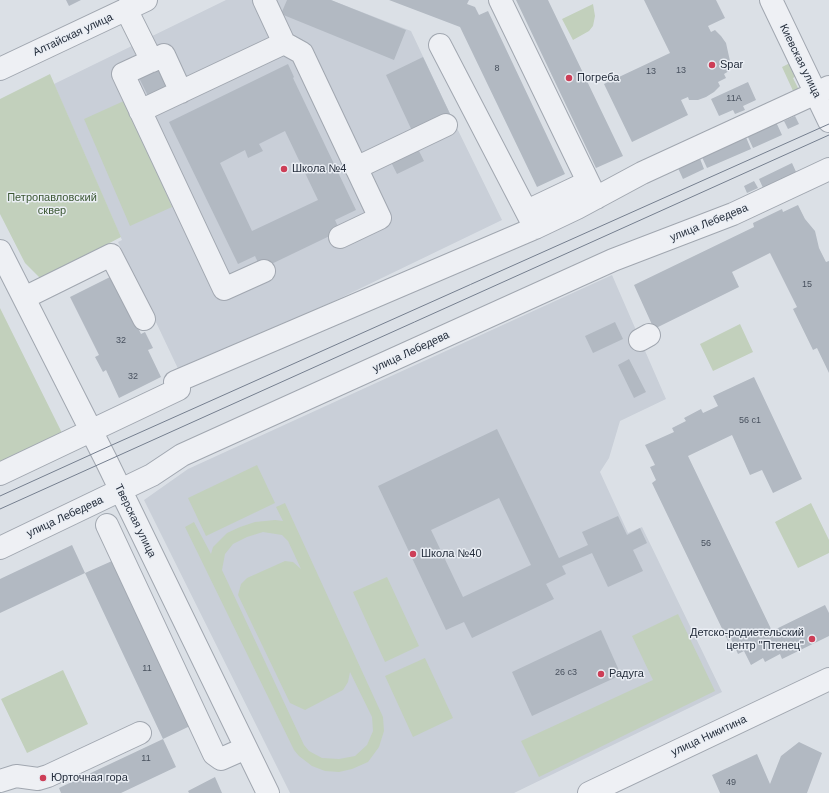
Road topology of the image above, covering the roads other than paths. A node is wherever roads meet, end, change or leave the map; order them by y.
1 (146, 0) edge
2 (264, 0) edge
3 (500, 0) edge
4 (771, 0) edge
5 (116, 8) edge
6 (284, 43) junction
7 (440, 45) dead end
8 (152, 61) junction
9 (0, 69) edge
10 (822, 90) edge
11 (181, 92) junction
12 (140, 111) junction
13 (829, 121) edge
14 (446, 125) dead end
15 (356, 168) junction
16 (829, 169) edge
17 (592, 190) junction
18 (531, 219) junction
19 (340, 237) dead end
20 (3, 265) edge
21 (264, 271) dead end
22 (24, 298) junction
23 (144, 319) dead end
24 (91, 431) junction
25 (0, 474) edge
26 (120, 490) junction
27 (107, 525) dead end
28 (0, 548) edge
29 (829, 679) edge
30 (140, 733) dead end
31 (246, 748) junction
32 (0, 781) edge
33 (268, 793) edge
34 (588, 793) edge

1 - 5 street, Алтайская улица
2 - 6 street
3 - 17 street
4 - 10 street, Киевская улица
5 - 8 street
5 - 9 street, Алтайская улица
6 - 11 street
6 - 15 street
7 - 18 street
8 - 11 street
8 - 12 street
10 - 13 street, Киевская улица
10 - 17 street
11 - 12 street
12 - 21 street
14 - 15 street
15 - 19 street
16 - 26 street, улица Лебедева
17 - 18 street
18 - 24 street
20 - 22 street, Тверская улица
22 - 23 street
22 - 24 street, Тверская улица
24 - 25 street
24 - 26 street, Тверская улица
26 - 28 street, улица Лебедева
26 - 31 street, Тверская улица
27 - 31 street
29 - 34 street, улица Никитина
30 - 32 street
31 - 33 street, Тверская улица

